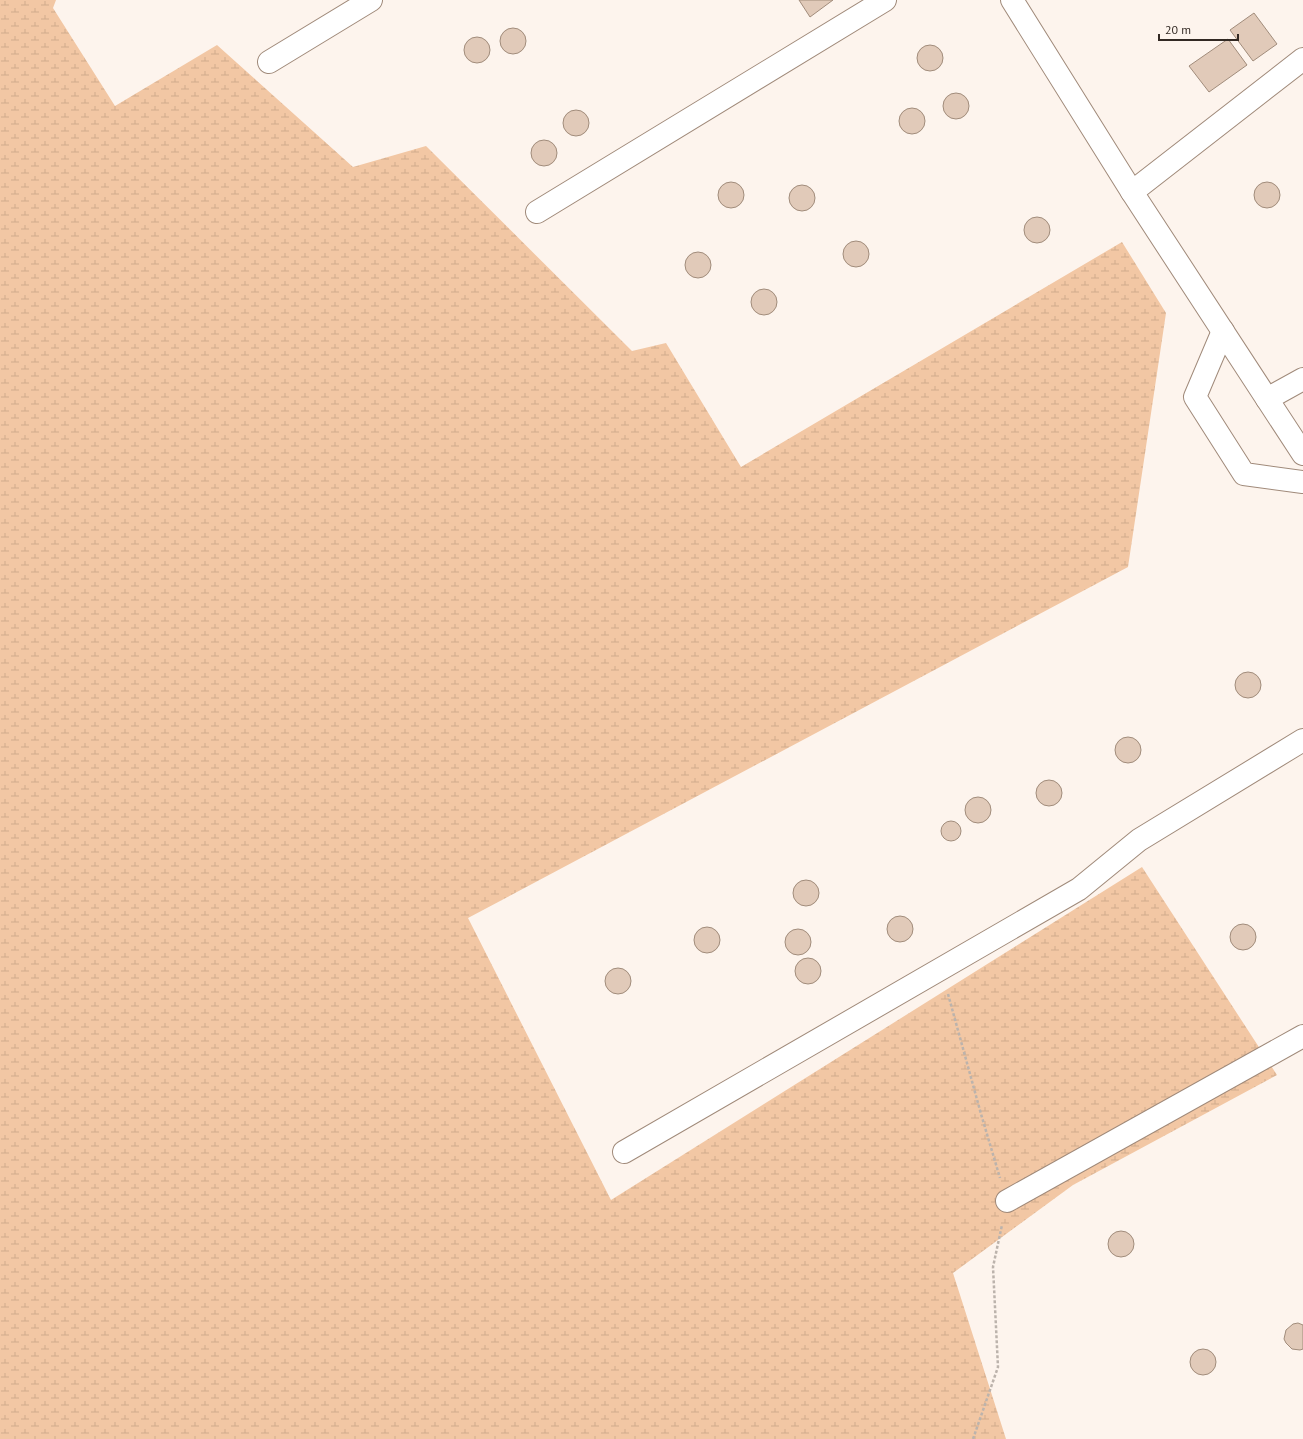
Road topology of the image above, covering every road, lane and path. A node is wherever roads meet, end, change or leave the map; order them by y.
1 (371, 0) edge
2 (885, 0) edge
3 (1012, 0) edge
4 (1303, 59) edge
5 (269, 62) dead end
6 (1132, 192) junction
7 (537, 212) dead end
8 (1223, 331) junction
9 (1303, 379) edge
10 (1267, 399) junction
11 (1303, 454) edge
12 (1303, 482) edge
13 (1303, 740) edge
14 (1303, 1036) edge
15 (624, 1152) dead end
16 (1007, 1201) dead end

1 - 5 street
2 - 7 street
3 - 6 street
4 - 6 street
6 - 8 street
8 - 10 street
8 - 12 street
9 - 10 street
10 - 11 street
13 - 15 street
14 - 16 street

